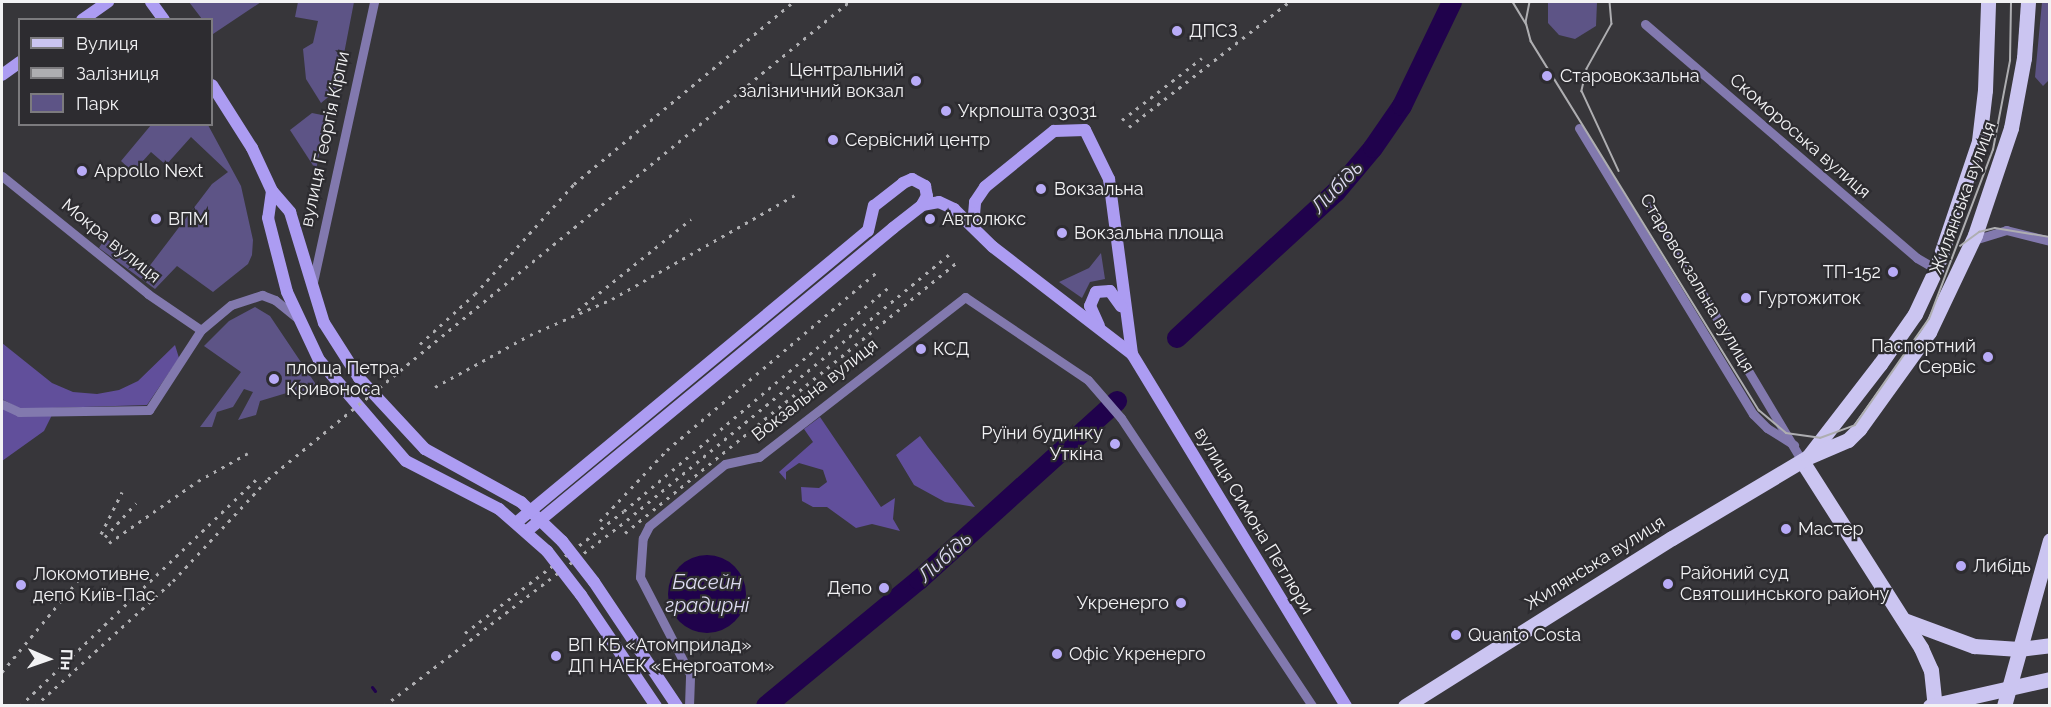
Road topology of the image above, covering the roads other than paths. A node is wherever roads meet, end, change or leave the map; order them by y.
1 (108, 2) edge
2 (152, 2) edge
3 (374, 2) edge
4 (1988, 2) edge
5 (2028, 2) edge
6 (85, 18) edge
7 (163, 18) edge
8 (1645, 24) dead end
9 (18, 63) edge
10 (2, 75) edge
11 (213, 87) edge
12 (1579, 128) dead end
13 (2, 176) edge
14 (272, 192) junction
15 (922, 205) junction
16 (1650, 206) dead end
17 (872, 222) junction
18 (971, 223) junction
19 (892, 228) junction
20 (2049, 241) edge
21 (1972, 242) junction
22 (1936, 269) junction
23 (312, 284) junction
24 (1124, 313) junction
25 (296, 317) junction
26 (201, 330) junction
27 (1103, 332) junction
28 (1132, 354) junction
29 (2, 404) edge
30 (1794, 445) junction
31 (1805, 459) junction
32 (531, 510) junction
33 (541, 519) junction
34 (517, 522) junction
35 (527, 531) junction
36 (2049, 540) edge
37 (1904, 620) junction
38 (2049, 645) edge
39 (2019, 648) junction
40 (2049, 679) edge
41 (2009, 687) junction
42 (656, 705) edge
43 (677, 705) edge
44 (688, 705) edge
45 (1312, 705) edge
46 (1346, 705) edge
47 (1405, 705) edge
48 (1932, 705) edge
49 (2004, 705) edge

1 - 6 main road
2 - 7 main road
3 - 23 street, вулиця Георгія Кірпи
4 - 22 main road, Жилянська вулиця
5 - 21 main road, Жилянська вулиця
8 - 22 street, Скомороська вулиця
9 - 10 main road
11 - 14 main road
12 - 30 street, Старовокзальна вулиця
13 - 26 street, Мокра вулиця
14 - 23 main road
14 - 25 main road
15 - 17 main road
15 - 18 main road
15 - 19 main road
16 - 30 street, Старовокзальна вулиця
17 - 19 main road
17 - 32 main road
18 - 24 main road
18 - 27 main road
19 - 33 main road
20 - 21 street
21 - 31 main road, Жилянська вулиця
22 - 31 main road, Жилянська вулиця
23 - 32 main road
24 - 27 main road
24 - 28 main road
25 - 26 street
25 - 34 main road
26 - 29 street
27 - 28 main road
28 - 46 main road, вулиця Симона Петлюри
30 - 31 street, Старовокзальна вулиця
31 - 37 main road, Старовокзальна вулиця
31 - 47 main road, Жилянська вулиця
32 - 33 main road
32 - 34 main road
33 - 35 main road
33 - 43 main road, bridge
34 - 35 main road
35 - 42 main road, bridge
36 - 39 main road
37 - 39 main road
37 - 48 main road, Старовокзальна вулиця
38 - 39 main road
39 - 41 main road
40 - 41 main road
41 - 48 main road
41 - 49 main road
44 - 45 street, Вокзальна вулиця

